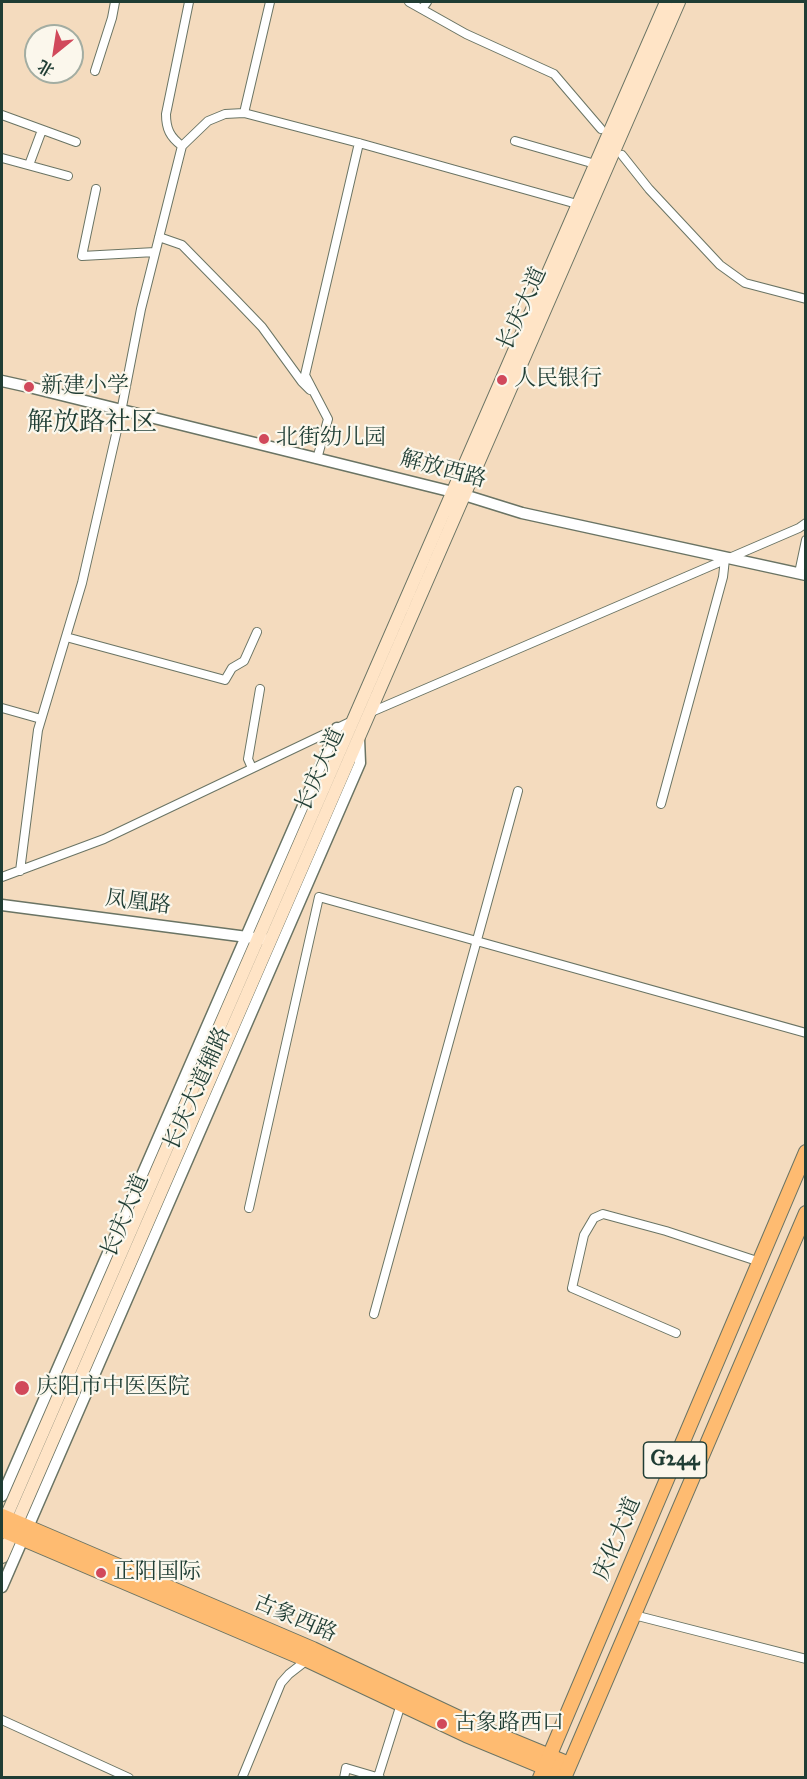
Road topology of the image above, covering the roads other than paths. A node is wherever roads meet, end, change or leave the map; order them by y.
1 (115, 2) edge
2 (189, 2) edge
3 (270, 2) edge
4 (408, 2) edge
5 (666, 2) edge
6 (680, 2) edge
7 (425, 5) edge
8 (95, 71) dead end
9 (244, 113) junction
10 (2, 115) edge
11 (602, 129) dead end
12 (42, 130) junction
13 (515, 141) dead end
14 (76, 142) dead end
15 (359, 143) junction
16 (182, 146) junction
17 (622, 155) dead end
18 (2, 158) edge
19 (595, 164) junction
20 (29, 165) junction
21 (68, 176) dead end
22 (96, 189) dead end
23 (577, 204) junction
24 (159, 237) junction
25 (155, 252) junction
26 (806, 299) edge
27 (2, 375) edge
28 (2, 381) edge
29 (316, 395) junction
30 (122, 407) junction
31 (318, 456) junction
32 (460, 490) junction
33 (806, 523) edge
34 (806, 540) edge
35 (731, 556) junction
36 (803, 571) edge
37 (257, 632) dead end
38 (66, 637) junction
39 (260, 689) dead end
40 (2, 708) edge
41 (369, 713) junction
42 (41, 720) junction
43 (353, 721) junction
44 (337, 728) junction
45 (359, 735) junction
46 (252, 768) junction
47 (518, 791) dead end
48 (661, 804) dead end
49 (20, 870) junction
50 (2, 877) edge
51 (2, 905) edge
52 (2, 912) edge
53 (256, 941) junction
54 (477, 941) junction
55 (806, 1033) edge
56 (806, 1152) edge
57 (249, 1208) dead end
58 (806, 1213) edge
59 (760, 1262) junction
60 (374, 1314) dead end
61 (676, 1333) dead end
62 (2, 1496) edge
63 (11, 1527) edge
64 (2, 1557) edge
65 (2, 1587) edge
66 (633, 1615) junction
67 (806, 1659) edge
68 (307, 1660) junction
69 (401, 1704) junction
70 (2, 1720) edge
71 (545, 1767) edge
72 (566, 1772) edge
73 (379, 1777) edge
74 (129, 1778) edge
75 (242, 1778) edge
76 (344, 1778) edge

1 - 8 street
2 - 16 street
3 - 9 street
4 - 7 street
5 - 19 main road, 长庆大道
6 - 32 main road, 长庆大道
7 - 11 street
9 - 15 street
9 - 16 street
10 - 12 street
12 - 14 street
12 - 20 street
13 - 19 street
15 - 23 street
15 - 29 street
16 - 24 street
17 - 26 street
18 - 20 street
19 - 23 main road, 长庆大道
20 - 21 street
22 - 25 street
23 - 32 main road, 长庆大道
24 - 25 street
24 - 29 street
25 - 30 street
27 - 30 street, 解放西路
28 - 30 street, 解放西路
29 - 31 street
30 - 31 street, 解放西路
30 - 38 street
31 - 32 street, 解放西路
32 - 35 street, 解放西路
32 - 41 main road, 长庆大道
32 - 43 main road, 长庆大道
33 - 35 street
34 - 36 street
35 - 36 street, 解放西路
35 - 41 street
35 - 48 street
37 - 38 street
38 - 42 street
39 - 46 street
40 - 42 street
41 - 43 street
41 - 45 main road, 长庆大道
42 - 49 street
43 - 44 street
43 - 53 main road, 长庆大道
44 - 46 street
44 - 53 street, 长庆大道辅路
45 - 53 main road, 长庆大道
45 - 63 street, 长庆大道辅路
46 - 49 street
47 - 54 street
49 - 50 street
51 - 53 street, 凤凰路
52 - 53 street, 凤凰路
53 - 62 street, 长庆大道辅路
53 - 63 main road, 长庆大道
54 - 55 street
54 - 57 street
54 - 60 street
56 - 59 main road, 庆化大道 / G244
58 - 66 main road, 庆化大道 / G244
59 - 61 street
59 - 71 main road, 庆化大道 / G244
63 - 64 main road, 长庆大道
63 - 65 street, 长庆大道辅路
63 - 68 main road, 古象西路
63 - 71 main road, 古象西路
66 - 67 street
66 - 72 main road, 庆化大道 / G244
68 - 69 main road, 古象西路
68 - 75 street
69 - 71 main road, 古象西路
69 - 73 street
70 - 74 street
71 - 72 main road, 古象西路
73 - 76 street

